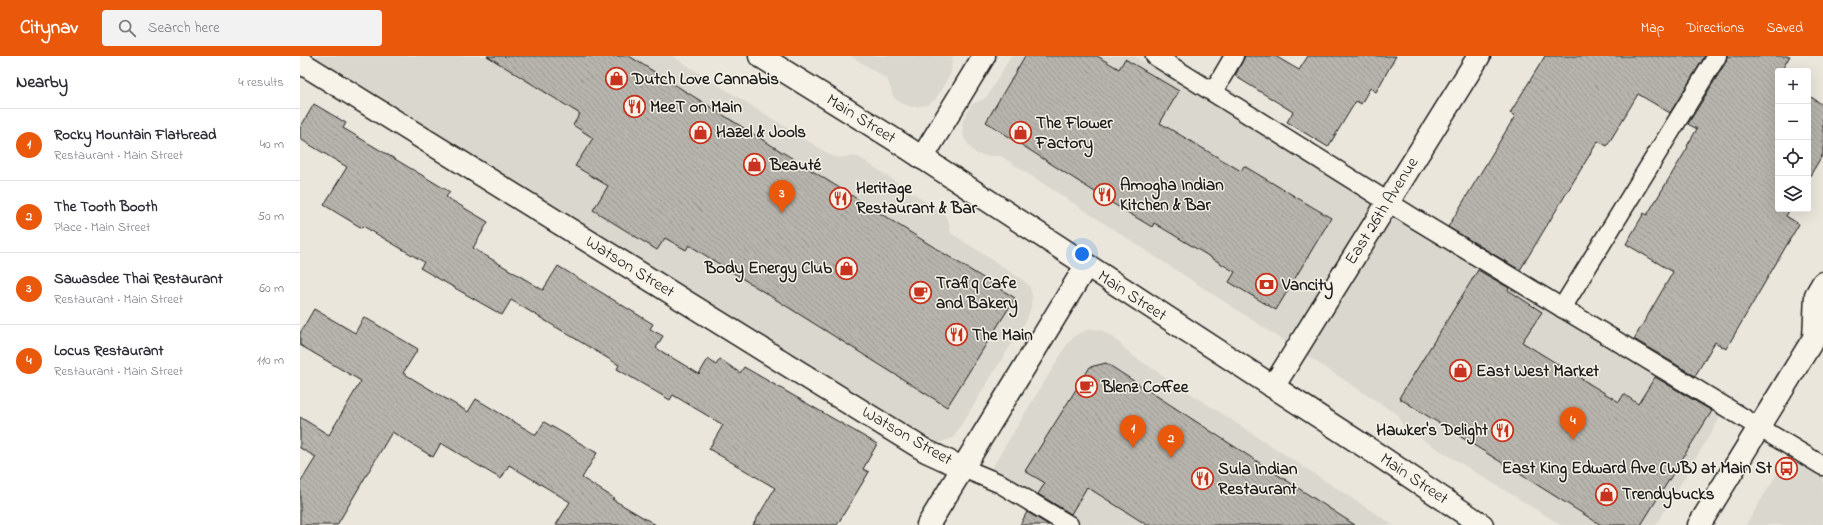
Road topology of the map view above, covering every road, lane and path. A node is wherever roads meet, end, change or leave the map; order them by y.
1 (760, 56) edge
2 (984, 56) edge
3 (1155, 56) edge
4 (1234, 56) edge
5 (1479, 56) edge
6 (1717, 56) edge
7 (300, 62) edge
8 (1213, 92) junction
9 (922, 158) junction
10 (1388, 201) junction
11 (1086, 266) junction
12 (1823, 283) edge
13 (1562, 308) junction
14 (1818, 336) edge
15 (1273, 387) junction
16 (1759, 428) junction
17 (1823, 466) edge
18 (963, 468) junction
19 (928, 525) edge
20 (1069, 525) edge
21 (1482, 525) edge
22 (1699, 525) edge

1 - 9 street, Main Street
2 - 9 street
3 - 8 lane
4 - 8 lane
5 - 10 street, East 26th Avenue
6 - 13 lane
7 - 18 street, Watson Street
8 - 10 lane
9 - 11 street, Main Street
10 - 13 lane
10 - 15 street, East 26th Avenue
11 - 15 street, Main Street
11 - 18 street
12 - 14 street
13 - 16 lane
14 - 16 street
15 - 21 street, Main Street
16 - 17 lane
16 - 22 street
18 - 19 street
18 - 20 lane

